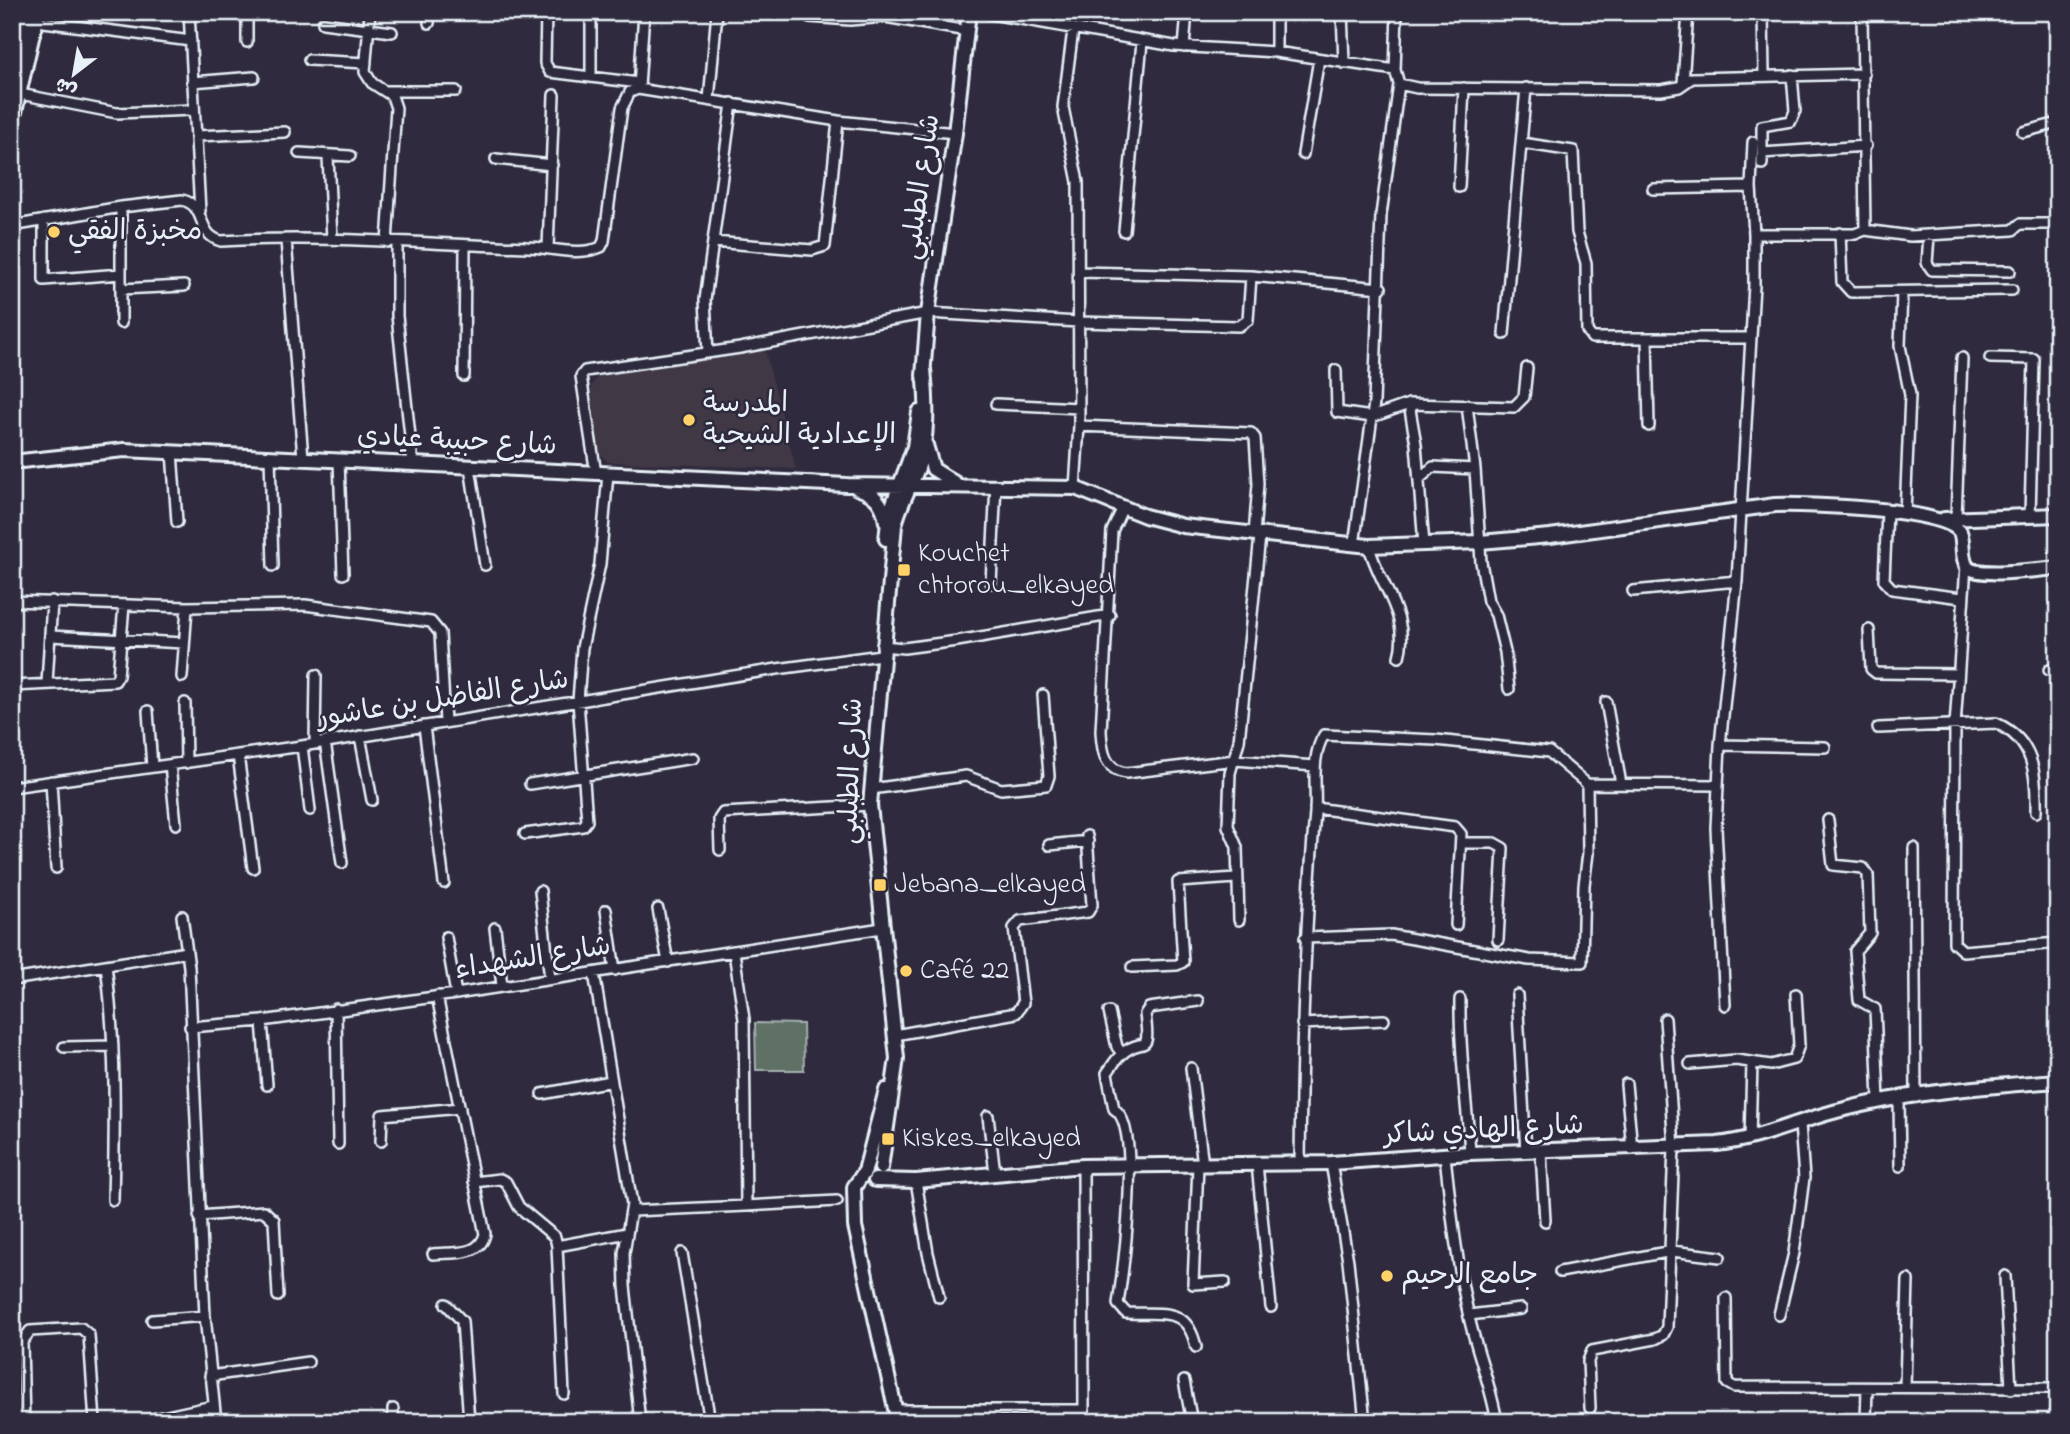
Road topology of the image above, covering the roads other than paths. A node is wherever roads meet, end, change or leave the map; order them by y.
1 (189, 12) edge
2 (247, 12) edge
3 (370, 12) edge
4 (430, 12) edge
5 (546, 12) edge
6 (591, 12) edge
7 (644, 12) edge
8 (717, 12) edge
9 (969, 12) edge
10 (980, 12) edge
11 (1187, 12) edge
12 (1276, 12) edge
13 (1342, 12) edge
14 (1397, 12) edge
15 (1688, 12) edge
16 (1763, 12) edge
17 (1862, 12) edge
18 (34, 15) edge
19 (809, 17) dead end
20 (323, 23) dead end
21 (429, 23) dead end
22 (367, 28) junction
23 (1073, 30) junction
24 (967, 31) junction
25 (392, 32) dead end
26 (191, 40) junction
27 (247, 42) dead end
28 (1142, 42) junction
29 (1184, 47) junction
30 (1276, 52) junction
31 (1319, 59) junction
32 (309, 60) dead end
33 (366, 63) junction
34 (1344, 63) junction
35 (21, 66) junction
36 (1395, 70) junction
37 (1864, 74) junction
38 (1764, 75) junction
39 (1792, 75) junction
40 (254, 78) dead end
41 (591, 78) junction
42 (12, 82) edge
43 (192, 82) junction
44 (1683, 83) junction
45 (1399, 84) junction
46 (639, 86) junction
47 (1464, 88) junction
48 (1526, 88) junction
49 (387, 91) junction
50 (456, 91) dead end
51 (20, 94) junction
52 (555, 95) dead end
53 (709, 100) junction
54 (732, 103) junction
55 (193, 110) junction
56 (838, 121) junction
57 (2058, 123) edge
58 (12, 125) edge
59 (285, 132) dead end
60 (2023, 132) dead end
61 (955, 133) junction
62 (196, 136) junction
63 (1754, 142) dead end
64 (1522, 143) junction
65 (1866, 146) junction
66 (299, 153) dead end
67 (1762, 153) junction
68 (1303, 154) dead end
69 (350, 156) dead end
70 (328, 157) junction
71 (496, 159) dead end
72 (1762, 164) dead end
73 (552, 165) junction
74 (1459, 187) dead end
75 (1751, 187) junction
76 (1653, 189) dead end
77 (121, 207) junction
78 (200, 211) junction
79 (44, 220) junction
80 (2058, 224) edge
81 (12, 226) edge
82 (1865, 230) junction
83 (1124, 232) dead end
84 (1840, 233) junction
85 (1754, 234) junction
86 (1929, 236) junction
87 (332, 239) junction
88 (286, 240) junction
89 (392, 242) junction
90 (713, 242) junction
91 (465, 246) junction
92 (548, 247) junction
93 (2010, 271) dead end
94 (1079, 272) junction
95 (121, 274) junction
96 (1251, 276) junction
97 (184, 286) dead end
98 (1381, 288) junction
99 (121, 289) junction
100 (2012, 290) dead end
101 (1902, 292) junction
102 (928, 313) junction
103 (1079, 322) junction
104 (121, 323) dead end
105 (1504, 334) dead end
106 (1647, 338) junction
107 (1751, 338) junction
108 (708, 353) junction
109 (1962, 358) dead end
110 (1990, 358) dead end
111 (1527, 368) dead end
112 (924, 369) junction
113 (1336, 370) dead end
114 (464, 376) dead end
115 (996, 404) dead end
116 (1409, 404) junction
117 (1466, 405) junction
118 (1079, 408) junction
119 (1371, 417) junction
120 (1079, 426) junction
121 (1649, 426) dead end
122 (925, 440) junction
123 (172, 452) junction
124 (270, 456) junction
125 (303, 458) junction
126 (339, 460) junction
127 (12, 461) edge
128 (413, 464) junction
129 (470, 467) junction
130 (1475, 469) junction
131 (602, 474) junction
132 (1419, 478) junction
133 (847, 485) junction
134 (904, 485) junction
135 (962, 485) junction
136 (996, 485) junction
137 (1076, 488) junction
138 (1123, 507) junction
139 (1742, 510) junction
140 (1887, 511) junction
141 (1905, 514) junction
142 (2058, 515) edge
143 (2030, 516) junction
144 (1956, 518) junction
145 (1940, 519) junction
146 (177, 522) dead end
147 (886, 528) junction
148 (1257, 535) junction
149 (1480, 542) junction
150 (1354, 545) junction
151 (1370, 545) junction
152 (1423, 545) junction
153 (485, 565) dead end
154 (1966, 565) junction
155 (273, 566) dead end
156 (2058, 568) edge
157 (343, 573) dead end
158 (1737, 581) junction
159 (991, 583) dead end
160 (1633, 591) dead end
161 (1962, 598) junction
162 (12, 601) edge
163 (52, 601) junction
164 (124, 605) junction
165 (187, 607) junction
166 (1110, 615) junction
167 (885, 626) junction
168 (1869, 630) dead end
169 (50, 636) junction
170 (121, 637) junction
171 (184, 642) junction
172 (882, 651) junction
173 (1399, 657) dead end
174 (1958, 674) junction
175 (316, 675) dead end
176 (182, 677) dead end
177 (47, 683) junction
178 (12, 686) edge
179 (1509, 690) dead end
180 (1044, 695) dead end
181 (578, 702) junction
182 (1606, 702) dead end
183 (185, 703) dead end
184 (148, 711) dead end
185 (445, 722) junction
186 (424, 726) junction
187 (1955, 726) junction
188 (1878, 728) dead end
189 (360, 736) junction
190 (320, 742) junction
191 (1720, 745) junction
192 (302, 746) junction
193 (1825, 747) dead end
194 (238, 755) junction
195 (693, 758) dead end
196 (1235, 760) junction
197 (186, 763) junction
198 (170, 765) junction
199 (1315, 766) junction
200 (152, 767) junction
201 (583, 778) junction
202 (51, 781) junction
203 (1587, 783) junction
204 (530, 784) dead end
205 (1621, 784) junction
206 (1717, 785) junction
207 (12, 787) edge
208 (871, 789) junction
209 (372, 800) dead end
210 (870, 806) junction
211 (1315, 808) junction
212 (310, 810) dead end
213 (2036, 812) dead end
214 (1828, 820) dead end
215 (176, 824) dead end
216 (525, 834) dead end
217 (1461, 843) junction
218 (1049, 845) dead end
219 (1914, 848) dead end
220 (720, 850) dead end
221 (342, 863) dead end
222 (57, 868) dead end
223 (253, 868) dead end
224 (1236, 878) junction
225 (444, 883) dead end
226 (540, 891) dead end
227 (658, 909) dead end
228 (606, 910) dead end
229 (182, 916) dead end
230 (1239, 920) dead end
231 (1456, 925) dead end
232 (495, 928) dead end
233 (883, 929) junction
234 (446, 937) dead end
235 (1305, 938) junction
236 (1499, 940) dead end
237 (2058, 943) edge
238 (734, 951) junction
239 (187, 952) junction
240 (668, 962) junction
241 (106, 965) junction
242 (1132, 967) dead end
243 (615, 970) junction
244 (594, 973) junction
245 (550, 979) junction
246 (12, 980) edge
247 (502, 986) junction
248 (456, 994) junction
249 (1796, 994) dead end
250 (1517, 995) dead end
251 (437, 996) junction
252 (1461, 999) dead end
253 (1198, 1001) dead end
254 (1725, 1005) dead end
255 (336, 1010) junction
256 (1109, 1012) dead end
257 (1384, 1020) dead end
258 (1665, 1020) dead end
259 (262, 1021) junction
260 (1302, 1024) junction
261 (190, 1027) junction
262 (895, 1038) junction
263 (113, 1046) junction
264 (64, 1047) dead end
265 (1122, 1053) junction
266 (1752, 1063) junction
267 (1690, 1064) dead end
268 (1191, 1068) dead end
269 (2058, 1081) edge
270 (611, 1082) junction
271 (1626, 1084) dead end
272 (267, 1085) dead end
273 (542, 1094) dead end
274 (1916, 1097) junction
275 (1899, 1100) junction
276 (1879, 1101) junction
277 (460, 1108) junction
278 (988, 1116) dead end
279 (1800, 1124) junction
280 (1750, 1139) junction
281 (381, 1141) dead end
282 (338, 1144) dead end
283 (1674, 1147) junction
284 (1632, 1149) junction
285 (1526, 1152) junction
286 (1541, 1152) junction
287 (1470, 1153) junction
288 (1445, 1156) junction
289 (1331, 1163) junction
290 (1257, 1164) junction
291 (1300, 1164) junction
292 (1200, 1165) junction
293 (1083, 1166) junction
294 (1129, 1166) junction
295 (1900, 1166) dead end
296 (874, 1173) junction
297 (995, 1173) junction
298 (911, 1181) junction
299 (474, 1182) junction
300 (113, 1200) dead end
301 (837, 1201) dead end
302 (746, 1206) junction
303 (632, 1211) junction
304 (200, 1216) junction
305 (1545, 1221) dead end
306 (627, 1233) junction
307 (557, 1246) junction
308 (1672, 1251) junction
309 (682, 1253) dead end
310 (433, 1254) dead end
311 (1720, 1257) dead end
312 (1560, 1272) dead end
313 (2005, 1276) dead end
314 (1908, 1280) dead end
315 (1225, 1282) dead end
316 (278, 1296) dead end
317 (939, 1297) dead end
318 (1726, 1298) dead end
319 (446, 1304) dead end
320 (1271, 1307) dead end
321 (1521, 1309) dead end
322 (1469, 1315) junction
323 (1779, 1315) dead end
324 (205, 1316) junction
325 (152, 1320) dead end
326 (1196, 1348) dead end
327 (308, 1362) dead end
328 (210, 1376) junction
329 (1184, 1381) dead end
330 (1905, 1387) junction
331 (1867, 1388) junction
332 (2058, 1388) edge
333 (2011, 1389) junction
334 (564, 1394) dead end
335 (213, 1406) junction
336 (1590, 1408) dead end
337 (393, 1409) dead end
338 (1084, 1410) junction
339 (897, 1416) edge
340 (24, 1422) edge
341 (95, 1422) edge
342 (139, 1422) edge
343 (216, 1422) edge
344 (393, 1422) edge
345 (469, 1422) edge
346 (640, 1422) edge
347 (710, 1422) edge
348 (1083, 1422) edge
349 (1192, 1422) edge
350 (1364, 1422) edge
351 (1497, 1422) edge
352 (1866, 1422) edge

1 - 26 street
2 - 27 street
3 - 22 street
4 - 21 street
5 - 41 street
6 - 41 street
7 - 46 street
8 - 53 street
9 - 24 street, شارع الطبلبي
10 - 23 street
11 - 29 street
12 - 30 street
13 - 34 street
14 - 36 street
15 - 44 street
16 - 38 street
17 - 37 street
18 - 26 street
18 - 35 street
19 - 24 street
20 - 22 street
22 - 25 street
22 - 33 street
23 - 28 street
23 - 94 street
24 - 61 street, شارع الطبلبي
26 - 43 street
28 - 29 street
28 - 83 street
29 - 30 street
30 - 31 street
31 - 34 street
31 - 68 street
32 - 33 street
33 - 49 street
34 - 36 street
35 - 42 street
35 - 51 street
36 - 45 street
37 - 39 street
37 - 65 street
38 - 39 street
38 - 44 street
39 - 67 street
40 - 43 street
41 - 46 street
43 - 55 street
44 - 48 street
45 - 47 street
45 - 98 street
46 - 53 street
46 - 92 street
47 - 48 street
47 - 74 street
48 - 64 street
49 - 50 street
49 - 89 street
51 - 55 street
51 - 58 street
52 - 73 street
53 - 54 street
54 - 56 street
54 - 90 street
55 - 62 street
56 - 61 street
56 - 90 street
57 - 60 street
59 - 62 street
61 - 102 street, شارع الطبلبي
62 - 78 street
63 - 75 street
64 - 105 street
64 - 106 street
65 - 67 street
65 - 82 street
66 - 70 street
67 - 72 street
69 - 70 street
70 - 87 street
71 - 73 street
73 - 92 street
75 - 76 street
75 - 85 street
77 - 78 street
77 - 79 street
77 - 95 street
78 - 88 street
79 - 81 street
79 - 95 street
80 - 86 street
82 - 84 street
82 - 86 street
84 - 85 street
84 - 101 street
85 - 107 street
86 - 93 street
87 - 88 street
87 - 89 street
88 - 125 street
89 - 91 street
89 - 128 street
90 - 108 street
91 - 92 street
91 - 114 street
94 - 96 street
94 - 103 street
95 - 99 street
96 - 98 street
96 - 103 street
97 - 99 street
98 - 119 street
99 - 104 street
100 - 101 street
101 - 141 street
102 - 103 street
102 - 108 street
102 - 112 street, شارع الطبلبي
103 - 118 street
106 - 107 street
106 - 121 street
107 - 139 street
108 - 131 street
109 - 144 street
110 - 143 street
111 - 117 street
112 - 122 street, شارع الطبلبي
112 - 134 street, شارع الطبلبي
113 - 119 street
115 - 118 street
116 - 117 street
116 - 119 street
116 - 132 street
117 - 130 street
118 - 120 street
119 - 150 street
120 - 137 street
120 - 148 street
122 - 134 street, شارع الطبلبي
122 - 135 street
123 - 124 street, شارع حبيبة عيادي
123 - 127 street, شارع حبيبة عيادي
123 - 146 street
124 - 125 street, شارع حبيبة عيادي
124 - 155 street
125 - 126 street, شارع حبيبة عيادي
126 - 128 street, شارع حبيبة عيادي
126 - 157 street
128 - 129 street, شارع حبيبة عيادي
129 - 131 street, شارع حبيبة عيادي
129 - 153 street
130 - 132 street
130 - 149 street
131 - 133 street, شارع حبيبة عيادي
131 - 181 street
132 - 152 street
133 - 134 street, شارع حبيبة عيادي
133 - 147 street
134 - 135 street, شارع حبيبة عيادي
134 - 147 street, شارع الطبلبي
134 - 167 street, شارع الطبلبي
135 - 136 street, شارع حبيبة عيادي
136 - 137 street, شارع حبيبة عيادي
136 - 159 street
137 - 138 street, شارع حبيبة عيادي
138 - 148 street, شارع حبيبة عيادي
138 - 166 street
139 - 140 street, شارع حبيبة عيادي
139 - 149 street, شارع حبيبة عيادي
139 - 158 street
140 - 141 street, شارع حبيبة عيادي
140 - 161 street
141 - 145 street, شارع حبيبة عيادي
142 - 143 street, شارع حبيبة عيادي
143 - 144 street, شارع حبيبة عيادي
144 - 145 street, شارع حبيبة عيادي
145 - 154 street
147 - 167 street, شارع الطبلبي
148 - 150 street, شارع حبيبة عيادي
148 - 196 street
149 - 152 street, شارع حبيبة عيادي
149 - 179 street
150 - 151 street, شارع حبيبة عيادي
151 - 152 street, شارع حبيبة عيادي
151 - 173 street
154 - 156 street
154 - 161 street
158 - 160 street
158 - 191 street
161 - 174 street
162 - 163 street
163 - 164 street
163 - 169 street
164 - 165 street
164 - 170 street
165 - 171 street
165 - 185 street
166 - 172 street, شارع الفاضل بن عاشور
166 - 196 street
167 - 172 street, شارع الطبلبي
168 - 174 street
169 - 170 street
169 - 177 street
170 - 171 street
170 - 177 street
171 - 176 street
172 - 181 street, شارع الفاضل بن عاشور
172 - 208 street, شارع الطبلبي
174 - 187 street
175 - 190 street
177 - 178 street
180 - 208 street
181 - 185 street, شارع الفاضل بن عاشور
181 - 201 street
182 - 205 street
183 - 197 street
184 - 200 street
185 - 186 street, شارع الفاضل بن عاشور
186 - 189 street, شارع الفاضل بن عاشور
186 - 225 street
187 - 188 street
187 - 213 street
187 - 237 street
189 - 190 street, شارع الفاضل بن عاشور
189 - 209 street
190 - 192 street, شارع الفاضل بن عاشور
190 - 221 street
191 - 193 street
191 - 206 street
192 - 194 street, شارع الفاضل بن عاشور
192 - 212 street
194 - 197 street, شارع الفاضل بن عاشور
194 - 223 street
195 - 201 street
196 - 199 street
196 - 224 street
197 - 198 street, شارع الفاضل بن عاشور
198 - 200 street, شارع الفاضل بن عاشور
198 - 215 street
199 - 203 street
199 - 211 street
200 - 202 street, شارع الفاضل بن عاشور
201 - 204 street
201 - 216 street
202 - 207 street, شارع الفاضل بن عاشور
202 - 222 street
203 - 205 street
203 - 235 street
205 - 206 street
206 - 254 street
208 - 210 street, شارع الطبلبي
210 - 220 street
210 - 233 street, شارع الطبلبي
211 - 217 street
211 - 235 street
214 - 276 street
217 - 231 street
217 - 236 street
218 - 262 street
219 - 274 street
224 - 230 street
224 - 242 street
226 - 245 street
227 - 240 street
228 - 243 street
229 - 239 street
232 - 247 street
233 - 238 street, شارع الشهداء
233 - 262 street, شارع الطبلبي
234 - 248 street
235 - 260 street
238 - 240 street, شارع الشهداء
238 - 302 street
239 - 241 street
239 - 261 street
240 - 243 street, شارع الشهداء
241 - 246 street
241 - 263 street
243 - 244 street, شارع الشهداء
244 - 245 street, شارع الشهداء
244 - 270 street
245 - 247 street, شارع الشهداء
247 - 248 street, شارع الشهداء
248 - 251 street, شارع الشهداء
249 - 266 street
250 - 285 street
251 - 255 street, شارع الشهداء
251 - 277 street
252 - 287 street
253 - 265 street
255 - 259 street, شارع الشهداء
255 - 282 street
256 - 265 street
257 - 260 street
258 - 283 street
259 - 261 street, شارع الشهداء
259 - 272 street
260 - 291 street
261 - 304 street
262 - 296 street, شارع الطبلبي
263 - 264 street
263 - 300 street
265 - 294 street
266 - 267 street
266 - 280 street
268 - 292 street
269 - 274 street, شارع الهادي شاكر
270 - 273 street
270 - 303 street
271 - 284 street
274 - 275 street, شارع الهادي شاكر
275 - 276 street, شارع الهادي شاكر
275 - 295 street
276 - 279 street, شارع الهادي شاكر
277 - 281 street
277 - 299 street
278 - 297 street
279 - 280 street, شارع الهادي شاكر
279 - 323 street
280 - 283 street, شارع الهادي شاكر
283 - 284 street, شارع الهادي شاكر
283 - 308 street
284 - 286 street, شارع الهادي شاكر
285 - 286 street, شارع الهادي شاكر
285 - 287 street, شارع الهادي شاكر
286 - 305 street
287 - 288 street, شارع الهادي شاكر
288 - 289 street, شارع الهادي شاكر
288 - 322 street
289 - 291 street, شارع الهادي شاكر
289 - 350 street
290 - 291 street, شارع الهادي شاكر
290 - 292 street, شارع الهادي شاكر
290 - 320 street
292 - 294 street, شارع الهادي شاكر
292 - 315 street
293 - 294 street, شارع الهادي شاكر
293 - 297 street, شارع الهادي شاكر
293 - 338 street
294 - 326 street
296 - 298 street
296 - 339 street, شارع الطبلبي
297 - 298 street, شارع الهادي شاكر
298 - 317 street
299 - 307 street
299 - 310 street
301 - 302 street
302 - 303 street
303 - 306 street
304 - 316 street
304 - 324 street
306 - 307 street
306 - 346 street
307 - 334 street
308 - 311 street
308 - 312 street
308 - 336 street
309 - 347 street
313 - 333 street
314 - 330 street
318 - 331 street
319 - 345 street
321 - 322 street
322 - 351 street
324 - 325 street
324 - 328 street
327 - 328 street
328 - 335 street
329 - 349 street
330 - 331 street
330 - 333 street
331 - 352 street
332 - 333 street
335 - 342 street
335 - 343 street
337 - 344 street
338 - 339 street
338 - 348 street
340 - 341 street

